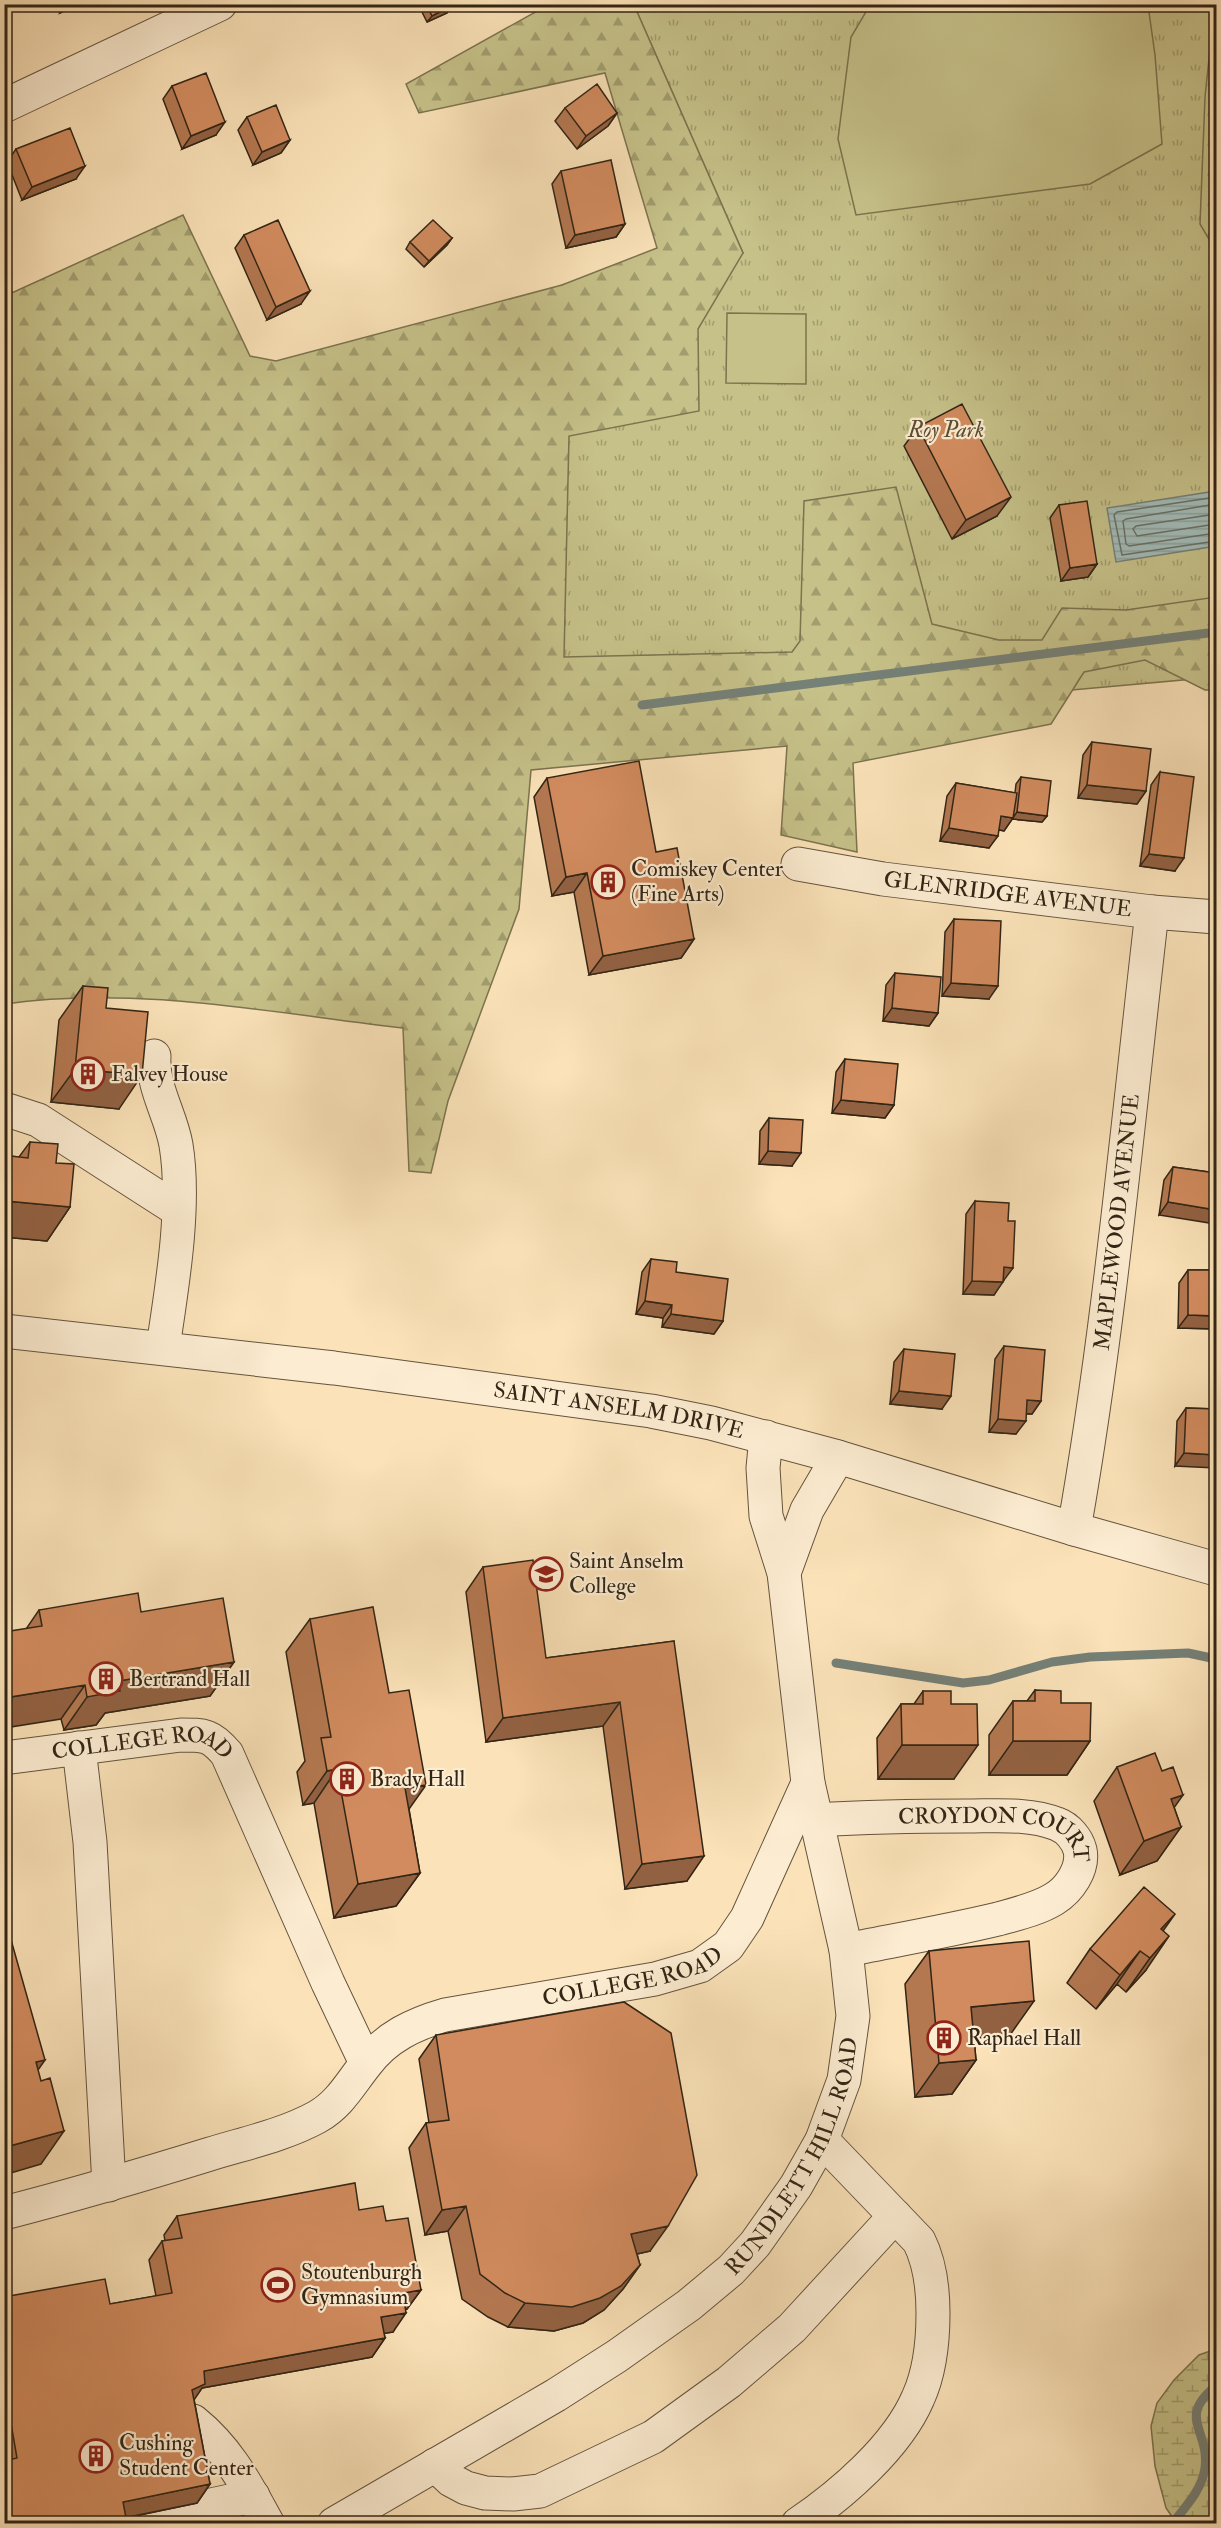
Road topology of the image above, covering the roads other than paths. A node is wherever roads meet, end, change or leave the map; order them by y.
1 (220, 4) edge
2 (4, 106) edge
3 (798, 864) dead end
4 (1152, 912) junction
5 (1216, 917) edge
6 (154, 1056) dead end
7 (4, 1109) edge
8 (178, 1210) junction
9 (4, 1331) edge
10 (163, 1347) junction
11 (766, 1437) junction
12 (838, 1458) junction
13 (1074, 1529) junction
14 (1216, 1569) edge
15 (784, 1573) junction
16 (79, 1748) junction
17 (4, 1758) edge
18 (808, 1783) junction
19 (816, 1820) junction
20 (846, 1950) junction
21 (366, 2063) junction
22 (822, 2140) junction
23 (109, 2185) junction
24 (4, 2213) edge
25 (895, 2216) junction
26 (193, 2421) edge
27 (435, 2465) junction
28 (261, 2510) edge
29 (123, 2523) edge
30 (334, 2523) edge
31 (798, 2523) edge

1 - 2 street
3 - 4 street, GLENRIDGE AVENUE
4 - 5 street, GLENRIDGE AVENUE
4 - 13 street, MAPLEWOOD AVENUE
6 - 8 street
7 - 8 street
8 - 10 street
9 - 10 street, SAINT ANSELM DRIVE
10 - 11 street, SAINT ANSELM DRIVE
11 - 12 street, SAINT ANSELM DRIVE
11 - 15 street, RUNDLETT HILL ROAD
12 - 13 street, SAINT ANSELM DRIVE
12 - 15 street, RUNDLETT HILL ROAD
13 - 14 street, SAINT ANSELM DRIVE
15 - 18 street, RUNDLETT HILL ROAD
16 - 17 street, COLLEGE ROAD
16 - 21 street, COLLEGE ROAD
16 - 23 street
18 - 19 street, RUNDLETT HILL ROAD
18 - 21 street, COLLEGE ROAD
19 - 20 street, RUNDLETT HILL ROAD
19 - 20 street, CROYDON COURT
20 - 22 street, RUNDLETT HILL ROAD
21 - 23 street, COLLEGE ROAD
22 - 25 street
22 - 27 street, RUNDLETT HILL ROAD
23 - 24 street, COLLEGE ROAD
25 - 27 street
25 - 31 street
26 - 28 street
27 - 30 street, RUNDLETT HILL ROAD
28 - 29 street

